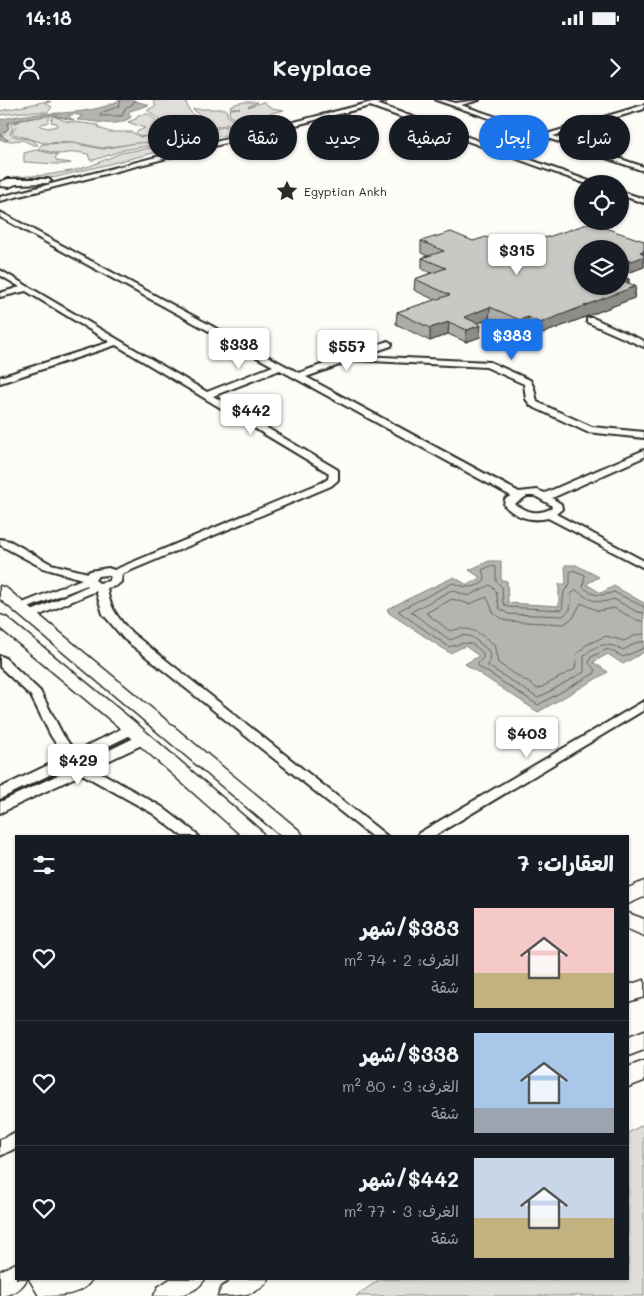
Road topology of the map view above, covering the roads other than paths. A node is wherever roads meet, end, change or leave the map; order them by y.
1 (358, 100) edge
2 (439, 100) edge
3 (476, 100) edge
4 (383, 101) edge
5 (336, 104) dead end
6 (370, 104) junction
7 (455, 106) junction
8 (644, 108) edge
9 (483, 115) edge
10 (549, 135) edge
11 (549, 137) edge
12 (644, 169) edge
13 (574, 177) edge
14 (1, 183) edge
15 (629, 196) edge
16 (0, 199) edge
17 (644, 201) edge
18 (0, 214) edge
19 (0, 272) edge
20 (27, 288) junction
21 (0, 296) edge
22 (590, 320) dead end
23 (118, 342) junction
24 (388, 344) dead end
25 (644, 344) edge
26 (352, 357) junction
27 (280, 367) junction
28 (298, 377) junction
29 (0, 380) edge
30 (207, 395) junction
31 (644, 435) edge
32 (644, 454) edge
33 (518, 496) junction
34 (545, 498) junction
35 (548, 514) junction
36 (0, 532) edge
37 (3, 542) edge
38 (644, 565) edge
39 (94, 582) junction
40 (0, 592) edge
41 (24, 612) junction
42 (0, 620) edge
43 (0, 660) edge
44 (644, 705) edge
45 (137, 734) junction
46 (78, 763) junction
47 (0, 794) edge
48 (0, 808) edge
49 (190, 835) edge
50 (253, 835) edge
51 (292, 835) edge
52 (379, 835) edge
53 (426, 835) edge
54 (644, 888) edge
55 (629, 896) edge
56 (629, 921) edge
57 (644, 928) edge
58 (644, 988) edge
59 (629, 994) edge
60 (644, 1040) edge
61 (629, 1047) edge
62 (644, 1070) edge
63 (629, 1078) edge
64 (15, 1140) edge
65 (0, 1149) edge
66 (15, 1276) edge
67 (76, 1280) edge
68 (191, 1280) edge
69 (255, 1280) edge
70 (0, 1286) edge
71 (50, 1290) edge
72 (167, 1296) edge
73 (231, 1296) edge

1 - 6 street
2 - 7 street
3 - 7 street
4 - 6 street
5 - 14 street
6 - 13 street
6 - 16 street
7 - 9 street
8 - 10 street
11 - 12 street
15 - 17 street
18 - 27 street
19 - 20 street
20 - 21 street
20 - 23 street
22 - 25 street
23 - 29 street
23 - 30 street
24 - 26 street
26 - 28 street
26 - 31 street
27 - 28 street
27 - 30 street
28 - 33 street
30 - 39 street
32 - 34 street
33 - 34 street
33 - 35 street
34 - 35 street
35 - 38 street
36 - 37 street
37 - 39 street
39 - 41 street
39 - 52 street
40 - 41 street
41 - 51 street
42 - 45 street
43 - 46 street
44 - 53 street
45 - 46 street
45 - 50 street
46 - 47 street
46 - 48 street
46 - 49 street
54 - 55 street
56 - 57 street
58 - 59 street
60 - 61 street
62 - 63 street
64 - 65 street
66 - 70 street
67 - 71 street
68 - 72 street
69 - 73 street

